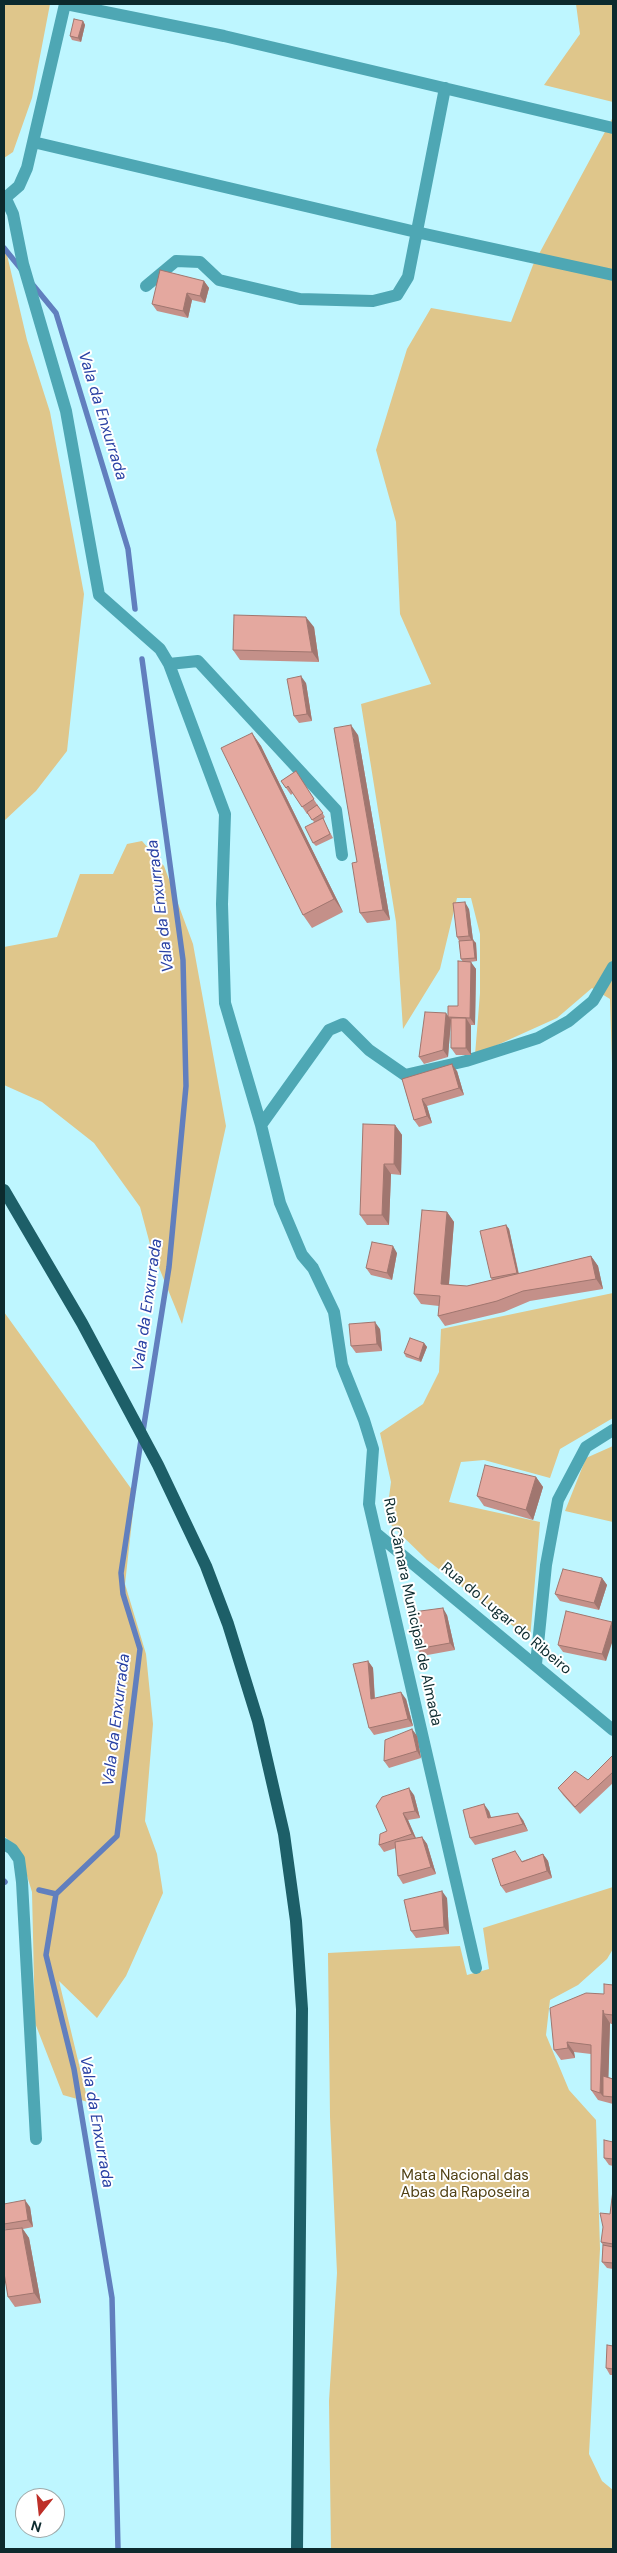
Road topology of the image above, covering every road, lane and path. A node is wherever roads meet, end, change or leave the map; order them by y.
1 (66, 4) edge
2 (445, 88) junction
3 (613, 128) edge
4 (33, 142) junction
5 (5, 199) edge
6 (416, 232) junction
7 (613, 275) edge
8 (146, 286) dead end
9 (169, 664) junction
10 (342, 856) dead end
11 (613, 967) edge
12 (260, 1125) junction
13 (7, 1196) edge
14 (613, 1430) edge
15 (377, 1534) junction
16 (536, 1664) junction
17 (613, 1730) edge
18 (4, 1844) edge
19 (476, 1968) dead end
20 (36, 2139) dead end
21 (298, 2549) edge

1 - 2 street
1 - 4 street
2 - 3 street
2 - 6 street
4 - 5 street
4 - 6 street
5 - 9 street, Rua Câmara Municipal de Almada
6 - 7 street
6 - 8 street
9 - 10 street
9 - 12 street, Rua Câmara Municipal de Almada
11 - 12 street
12 - 15 street, Rua Câmara Municipal de Almada
13 - 21 main road
14 - 16 street
15 - 16 street, Rua do Lugar do Ribeiro
15 - 19 street, Rua Câmara Municipal de Almada
16 - 17 street, Rua do Lugar do Ribeiro
18 - 20 street

